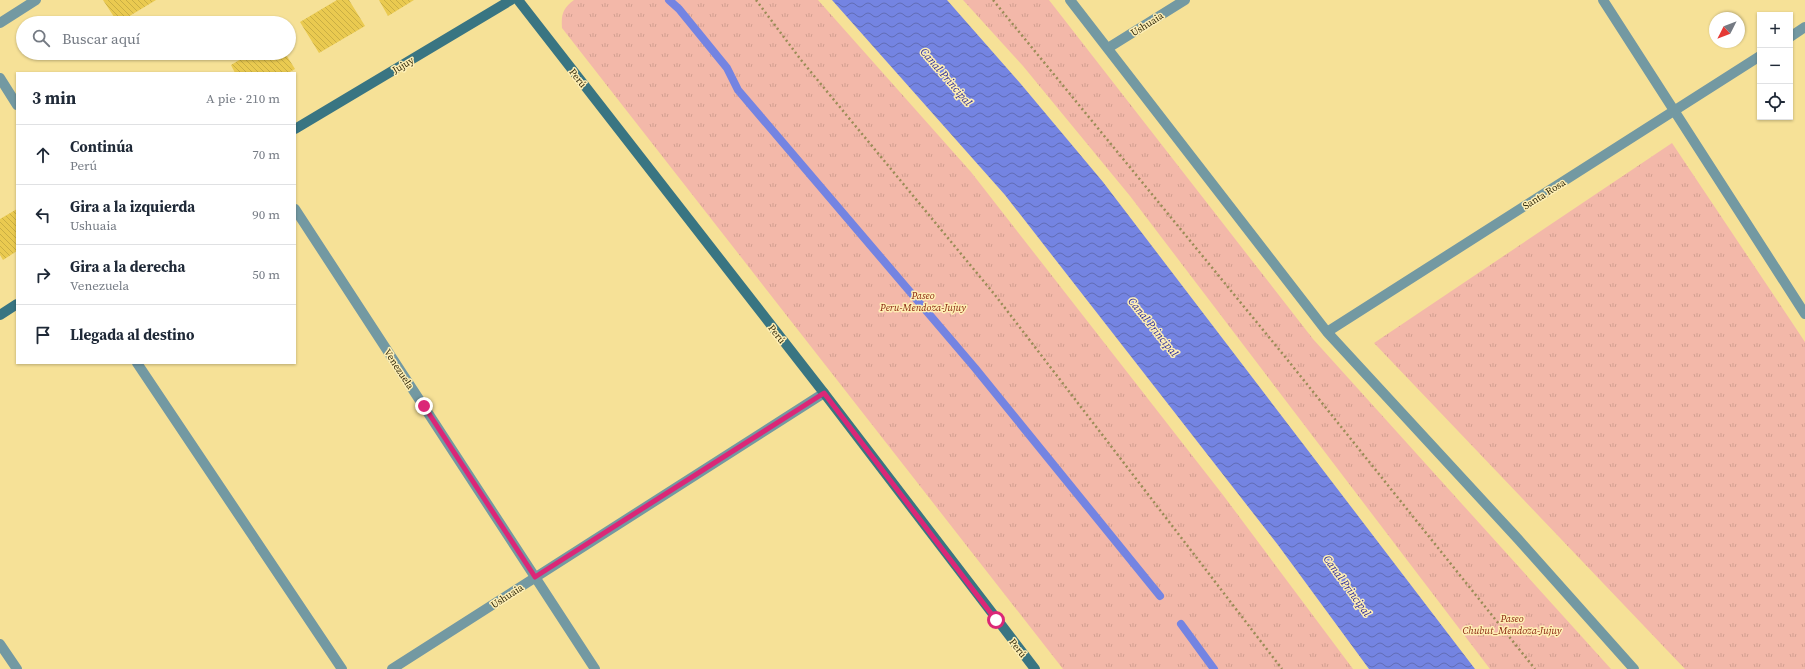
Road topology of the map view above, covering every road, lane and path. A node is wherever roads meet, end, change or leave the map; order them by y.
1 (36, 0) edge
2 (511, 0) edge
3 (518, 0) edge
4 (756, 0) edge
5 (993, 0) edge
6 (1070, 0) edge
7 (1185, 0) edge
8 (1603, 0) edge
9 (0, 23) edge
10 (1805, 27) edge
11 (1793, 35) edge
12 (1108, 48) junction
13 (1757, 58) edge
14 (0, 78) edge
15 (16, 102) edge
16 (1675, 111) junction
17 (296, 129) edge
18 (296, 211) edge
19 (16, 305) edge
20 (1805, 314) edge
21 (0, 315) edge
22 (1327, 332) junction
23 (138, 364) edge
24 (824, 393) junction
25 (535, 577) junction
26 (0, 644) edge
27 (17, 669) edge
28 (342, 669) edge
29 (392, 669) edge
30 (595, 669) edge
31 (1035, 669) edge
32 (1282, 669) edge
33 (1535, 669) edge
34 (1634, 669) edge

1 - 9 street
2 - 17 main road, Jujuy
3 - 24 main road, Perú
4 - 32 path
5 - 33 path
6 - 12 street
7 - 12 street, Ushuaia
8 - 16 street
10 - 11 street
12 - 22 street
13 - 16 street, Santa Rosa
14 - 15 street
16 - 20 street
16 - 22 street, Santa Rosa
18 - 25 street, Venezuela
19 - 21 main road
22 - 34 street
23 - 28 street
24 - 25 street, Ushuaia
24 - 31 main road, Perú
25 - 29 street, Ushuaia
25 - 30 street, Venezuela
26 - 27 street

